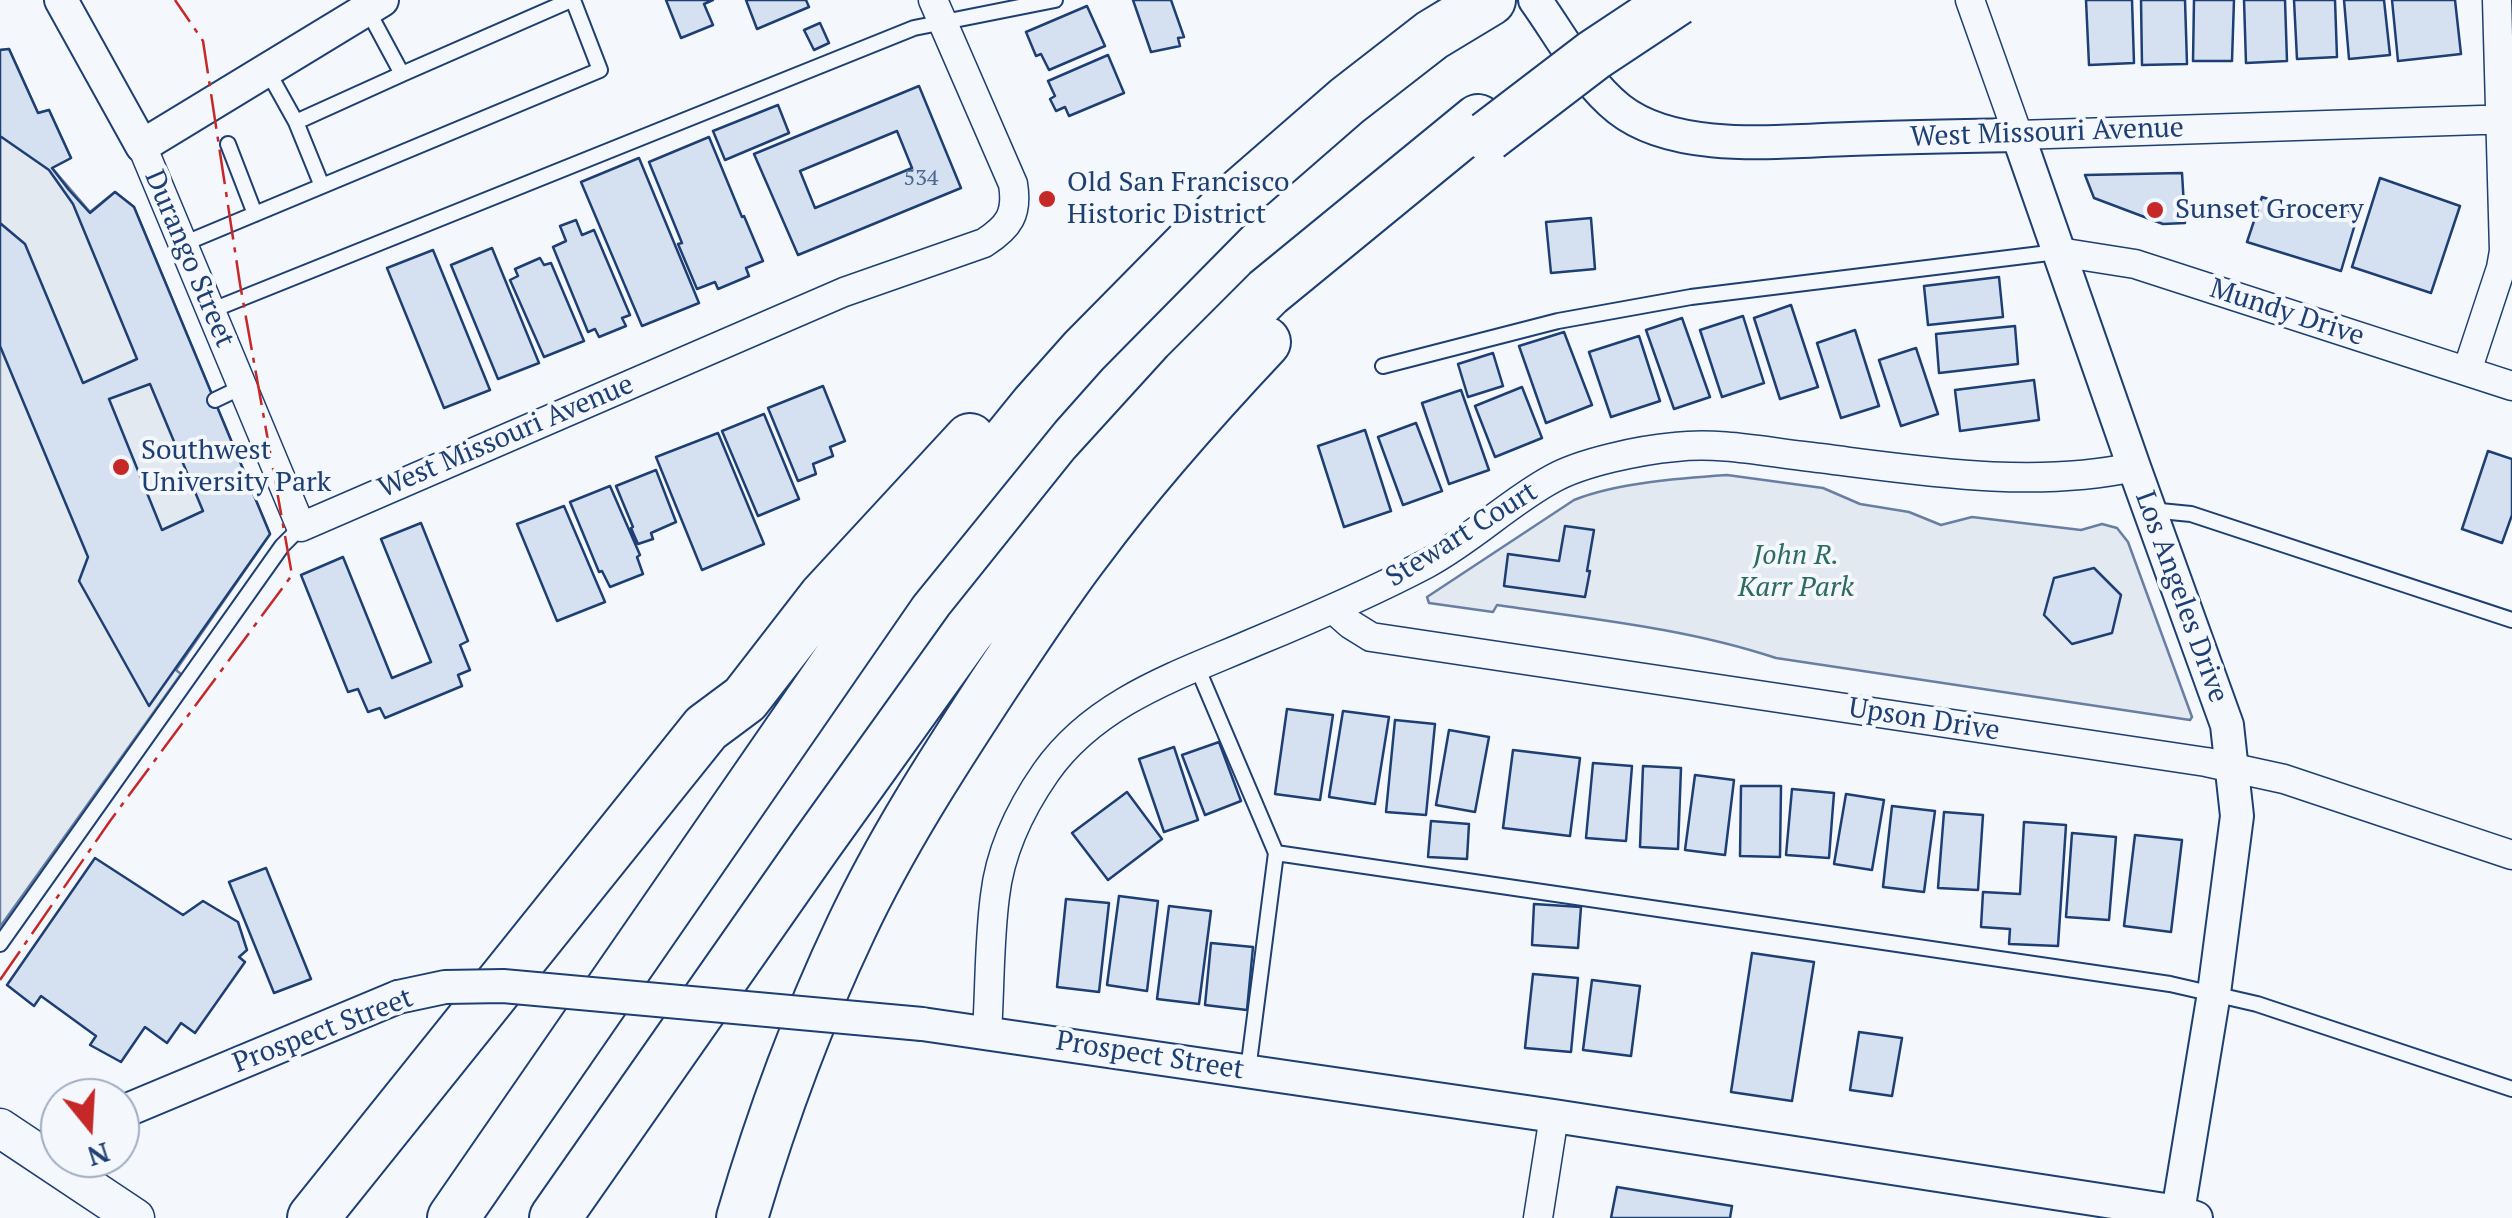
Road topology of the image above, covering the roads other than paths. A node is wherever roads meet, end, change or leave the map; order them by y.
1 (61, 0) edge
2 (572, 0) edge
3 (1055, 0) edge
4 (1490, 0) edge
5 (1536, 0) edge
6 (1650, 0) edge
7 (1678, 0) edge
8 (1970, 0) edge
9 (2497, 0) edge
10 (374, 4) edge
11 (937, 11) edge
12 (267, 70) junction
13 (402, 74) junction
14 (2506, 120) edge
15 (296, 122) junction
16 (1483, 128) junction
17 (2018, 134) junction
18 (228, 144) dead end
19 (142, 146) junction
20 (322, 186) junction
21 (255, 214) junction
22 (184, 244) junction
23 (2059, 252) junction
24 (2508, 252) edge
25 (210, 310) junction
26 (1084, 350) junction
27 (1383, 366) dead end
28 (2467, 371) junction
29 (2512, 386) edge
30 (242, 388) junction
31 (215, 400) dead end
32 (2134, 468) junction
33 (2150, 510) junction
34 (301, 527) junction
35 (1333, 609) junction
36 (2512, 620) edge
37 (1197, 667) junction
38 (2233, 768) junction
39 (1276, 852) junction
40 (2512, 856) edge
41 (0, 944) edge
42 (2214, 993) junction
43 (986, 1032) junction
44 (1248, 1071) junction
45 (2512, 1089) edge
46 (140, 1105) edge
47 (1554, 1116) junction
48 (0, 1128) edge
49 (40, 1151) edge
50 (81, 1178) edge
51 (2184, 1216) edge
52 (136, 1218) edge
53 (314, 1218) edge
54 (453, 1218) edge
55 (555, 1218) edge
56 (742, 1218) edge
57 (1538, 1218) edge

1 - 19 street, Durango Street
2 - 13 lane
2 - 20 lane
3 - 11 lane
4 - 26 highway
5 - 17 street, West Missouri Avenue
6 - 16 highway
7 - 16 highway, bridge
8 - 17 street, Los Angeles Drive
9 - 14 street
10 - 12 street
10 - 13 lane
11 - 25 lane
11 - 34 street, West Missouri Avenue
12 - 15 lane
12 - 19 street
13 - 15 lane
14 - 17 street, West Missouri Avenue
14 - 24 street
15 - 20 lane
16 - 55 highway
16 - 56 highway
17 - 23 street, Los Angeles Drive
18 - 21 lane
19 - 22 street, Durango Street
20 - 21 lane
21 - 22 lane
22 - 25 street, Durango Street
23 - 27 lane
23 - 28 street, Mundy Drive
23 - 32 street, Los Angeles Drive
24 - 28 street
25 - 30 street, Durango Street
26 - 53 highway
26 - 54 highway
28 - 29 street, Mundy Drive
30 - 31 lane
30 - 34 street, Durango Street
32 - 33 street, Los Angeles Drive
32 - 35 street, Stewart Court
33 - 36 lane
33 - 38 street, Los Angeles Drive
34 - 41 lane, West Missouri Avenue
35 - 37 street, Stewart Court
35 - 38 street, Upson Drive
37 - 39 lane
37 - 43 street, Stewart Court
38 - 40 street, Upson Drive
38 - 42 street, Los Angeles Drive
39 - 42 lane
39 - 44 lane
42 - 45 lane
42 - 51 street, Los Angeles Drive
43 - 44 street, Prospect Street
43 - 46 street, Prospect Street, bridge
44 - 47 street, Prospect Street
47 - 51 street, Prospect Street
47 - 57 street
48 - 49 main road
50 - 52 main road

